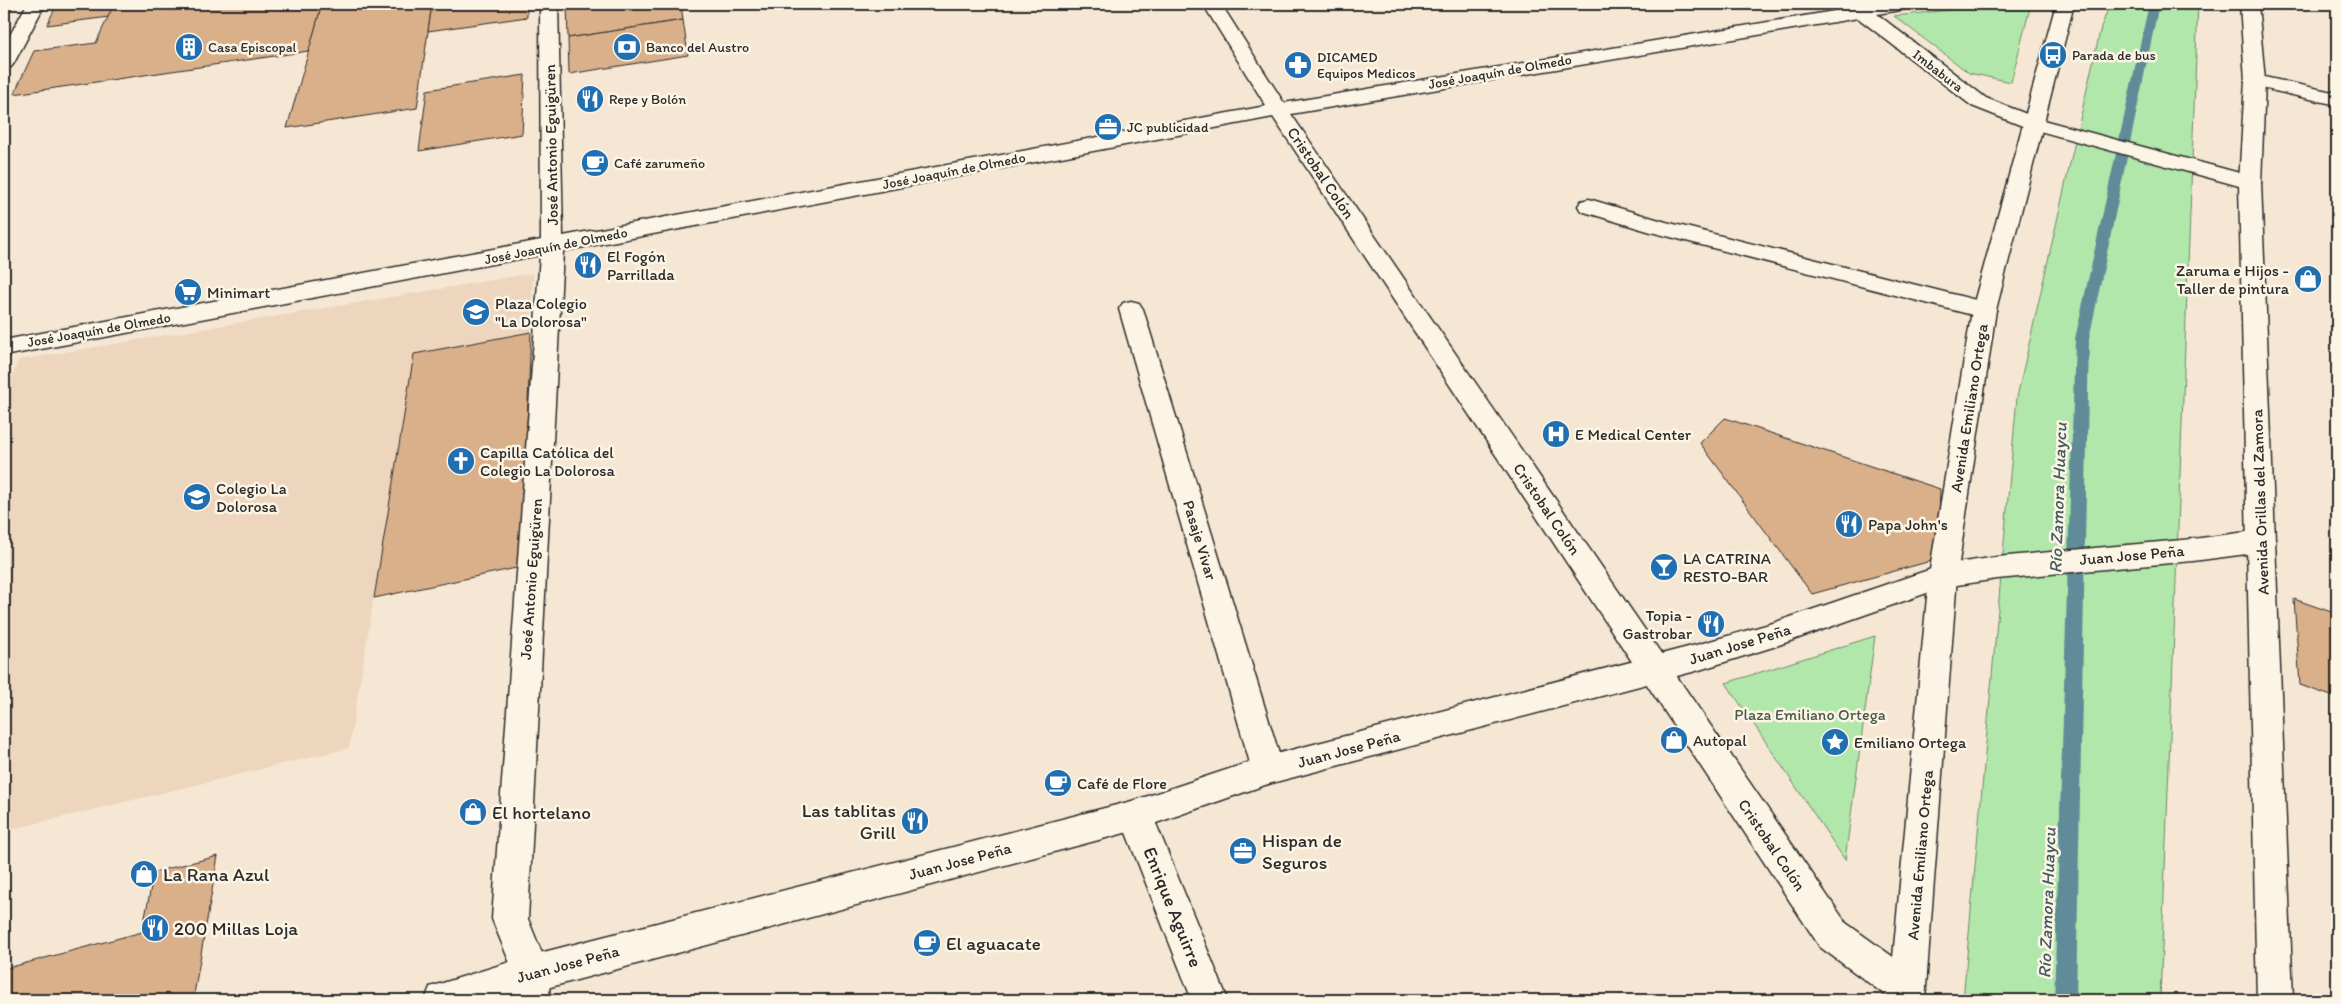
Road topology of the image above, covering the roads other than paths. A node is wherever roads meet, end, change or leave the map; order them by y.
1 (36, 4) edge
2 (549, 4) edge
3 (1212, 4) edge
4 (1906, 4) edge
5 (2066, 4) edge
6 (2249, 4) edge
7 (1856, 8) edge
8 (4, 63) edge
9 (2255, 81) junction
10 (2337, 99) edge
11 (1278, 110) junction
12 (2032, 123) junction
13 (2250, 183) junction
14 (1589, 206) dead end
15 (552, 246) junction
16 (1131, 309) dead end
17 (1984, 310) junction
18 (4, 348) edge
19 (2262, 541) junction
20 (1943, 576) junction
21 (1653, 668) junction
22 (1268, 770) junction
23 (1136, 815) junction
24 (532, 987) edge
25 (1908, 995) edge
26 (443, 1000) edge
27 (1210, 1000) edge
28 (2275, 1000) edge

1 - 8 street
2 - 15 street, José Antonio Eguigüren
3 - 11 street, Cristobal Colón
4 - 7 street, José Joaquín de Olmedo
5 - 12 street, Avenida Emiliano Ortega
6 - 9 street, Avenida Orillas del Zamora
7 - 11 street, José Joaquín de Olmedo
7 - 12 street, Imbabura
9 - 10 street
9 - 13 street, Avenida Orillas del Zamora
11 - 15 street, José Joaquín de Olmedo
11 - 21 street, Cristobal Colón
12 - 13 street, Imbabura
12 - 17 street, Avenida Emiliano Ortega
13 - 19 street, Avenida Orillas del Zamora
14 - 17 street
15 - 18 street, José Joaquín de Olmedo
15 - 24 street, José Antonio Eguigüren
16 - 22 street, Pasaje Vivar
17 - 20 street, Avenida Emiliano Ortega
19 - 20 street, Juan Jose Peña
19 - 28 street, Avenida Orillas del Zamora
20 - 21 street, Juan Jose Peña
20 - 25 street, Avenida Emiliano Ortega
21 - 22 street, Juan Jose Peña
21 - 25 street, Cristobal Colón
22 - 23 street, Juan Jose Peña
23 - 24 street, Juan Jose Peña
23 - 27 street, Enrique Aguirre
24 - 26 street, Juan Jose Peña

